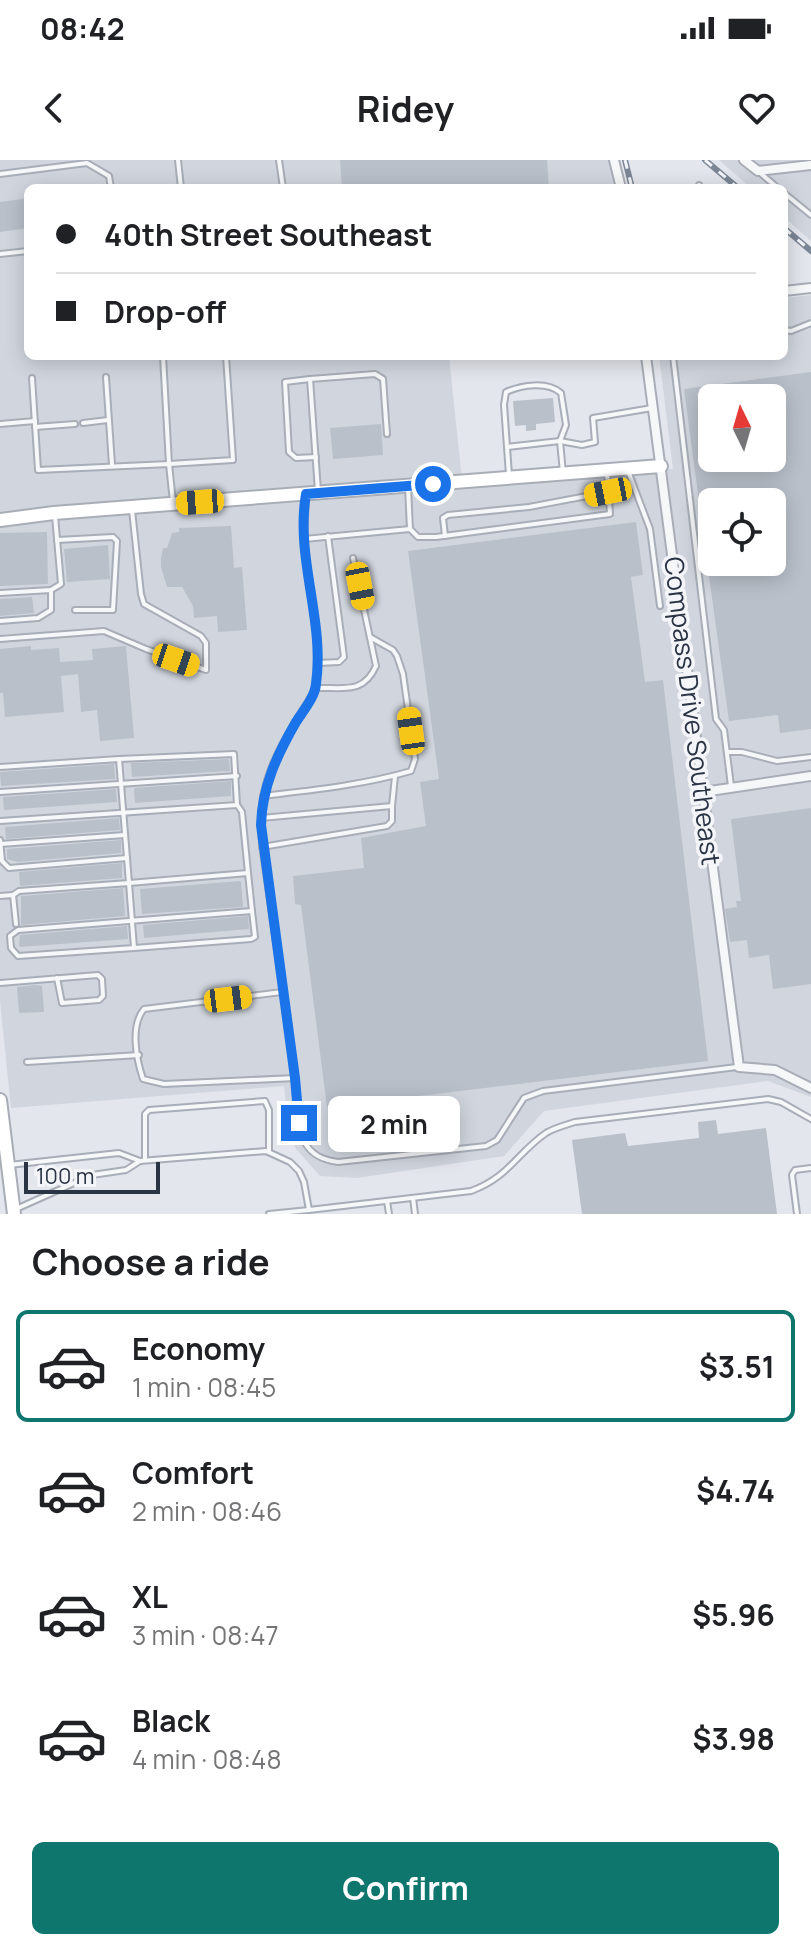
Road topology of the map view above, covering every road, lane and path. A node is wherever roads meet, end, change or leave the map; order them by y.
1 (178, 160) edge
2 (279, 160) edge
3 (614, 160) edge
4 (744, 160) edge
5 (88, 162) edge
6 (811, 165) edge
7 (758, 171) junction
8 (0, 174) edge
9 (110, 184) edge
10 (181, 184) edge
11 (282, 184) edge
12 (620, 184) edge
13 (773, 184) edge
14 (788, 196) edge
15 (811, 215) edge
16 (24, 251) edge
17 (0, 254) edge
18 (811, 288) edge
19 (788, 291) edge
20 (811, 323) edge
21 (788, 331) edge
22 (163, 360) edge
23 (226, 360) edge
24 (647, 360) edge
25 (673, 360) edge
26 (106, 377) dead end
27 (32, 378) dead end
28 (310, 379) junction
29 (653, 408) junction
30 (109, 420) junction
31 (83, 423) dead end
32 (0, 424) edge
33 (35, 424) junction
34 (75, 424) dead end
35 (387, 434) dead end
36 (560, 441) junction
37 (507, 447) junction
38 (316, 457) junction
39 (169, 464) junction
40 (112, 465) junction
41 (661, 466) junction
42 (627, 468) junction
43 (606, 470) junction
44 (563, 473) junction
45 (509, 477) junction
46 (408, 486) junction
47 (608, 492) junction
48 (312, 493) junction
49 (173, 504) junction
50 (132, 507) junction
51 (54, 513) junction
52 (0, 520) edge
53 (410, 529) junction
54 (328, 536) junction
55 (445, 536) junction
56 (304, 539) junction
57 (57, 540) junction
58 (353, 558) dead end
59 (51, 590) junction
60 (0, 593) edge
61 (660, 606) dead end
62 (75, 610) dead end
63 (0, 621) edge
64 (370, 637) junction
65 (0, 639) edge
66 (317, 663) junction
67 (316, 688) junction
68 (726, 752) junction
69 (811, 757) edge
70 (119, 759) junction
71 (0, 767) edge
72 (237, 776) junction
73 (395, 776) junction
74 (811, 776) edge
75 (121, 784) junction
76 (731, 788) junction
77 (0, 792) edge
78 (703, 792) junction
79 (263, 796) junction
80 (237, 805) junction
81 (392, 806) junction
82 (124, 812) junction
83 (261, 818) junction
84 (0, 821) edge
85 (125, 835) junction
86 (0, 842) edge
87 (262, 847) junction
88 (127, 858) junction
89 (248, 873) junction
90 (129, 883) junction
91 (13, 895) junction
92 (0, 896) edge
93 (252, 911) junction
94 (132, 921) junction
95 (16, 924) dead end
96 (134, 948) junction
97 (57, 978) junction
98 (0, 983) edge
99 (283, 992) junction
100 (139, 1055) junction
101 (27, 1062) dead end
102 (739, 1067) junction
103 (295, 1078) junction
104 (811, 1088) edge
105 (0, 1100) edge
106 (811, 1119) edge
107 (350, 1130) dead end
108 (433, 1151) junction
109 (269, 1152) junction
110 (143, 1161) junction
111 (8, 1165) junction
112 (811, 1168) edge
113 (413, 1198) junction
114 (387, 1201) junction
115 (309, 1210) junction
116 (14, 1212) edge
117 (269, 1214) edge
118 (389, 1214) edge
119 (415, 1214) edge
120 (797, 1214) edge

1 - 10 lane
2 - 11 lane
3 - 12 street
4 - 7 street
5 - 8 lane
5 - 9 lane
6 - 7 street
7 - 13 lane
14 - 15 lane
16 - 17 lane
18 - 19 street
20 - 21 lane
22 - 39 lane
23 - 39 lane
24 - 29 street, Compass Drive Southeast
25 - 68 lane
26 - 30 lane
27 - 33 lane
28 - 35 lane
28 - 38 lane
28 - 38 lane
29 - 36 lane
29 - 41 street, Compass Drive Southeast
30 - 31 lane
30 - 40 lane
32 - 33 lane
33 - 34 lane
33 - 40 lane
36 - 37 lane
36 - 37 lane
36 - 44 lane
37 - 45 lane
38 - 48 lane
39 - 40 lane
39 - 49 lane
41 - 42 street
41 - 78 street, Compass Drive Southeast
42 - 43 street
42 - 61 lane
43 - 44 street
43 - 47 lane
44 - 45 street
45 - 46 street
46 - 48 street
46 - 53 lane
47 - 55 lane
47 - 55 lane
48 - 49 street
48 - 56 lane
49 - 50 street
50 - 51 street
50 - 65 lane
51 - 52 street
51 - 57 lane
53 - 54 lane
53 - 55 lane
54 - 56 lane
54 - 66 lane
56 - 66 lane
57 - 59 lane
57 - 62 lane
58 - 64 lane
59 - 60 lane
59 - 63 lane
64 - 67 lane
64 - 73 lane
66 - 67 lane
67 - 79 lane
68 - 69 lane
68 - 76 lane
70 - 71 lane
70 - 72 lane
70 - 75 lane
72 - 75 lane
72 - 80 lane
73 - 79 lane
73 - 81 lane
74 - 76 street
75 - 77 lane
75 - 82 lane
76 - 78 street
78 - 102 street, Compass Drive Southeast
79 - 83 lane
80 - 82 lane
80 - 89 lane
81 - 83 lane
81 - 87 lane
82 - 84 lane
82 - 85 lane
83 - 87 lane
85 - 86 lane
85 - 88 lane
86 - 88 lane
87 - 99 lane
88 - 90 lane
89 - 90 lane
89 - 93 lane
90 - 91 lane
90 - 94 lane
91 - 92 lane
91 - 95 lane
93 - 94 lane
93 - 96 lane
94 - 96 lane
94 - 96 lane
97 - 97 lane
97 - 98 lane
99 - 100 lane
99 - 103 lane
100 - 101 lane
100 - 103 lane
102 - 104 street
102 - 108 lane
103 - 108 lane
105 - 111 street
106 - 113 lane
107 - 108 lane
109 - 110 lane
109 - 110 lane
109 - 115 lane
110 - 111 lane
110 - 116 lane
111 - 116 street
112 - 120 lane
113 - 114 lane
113 - 119 lane
114 - 115 lane
114 - 118 lane
115 - 117 lane

